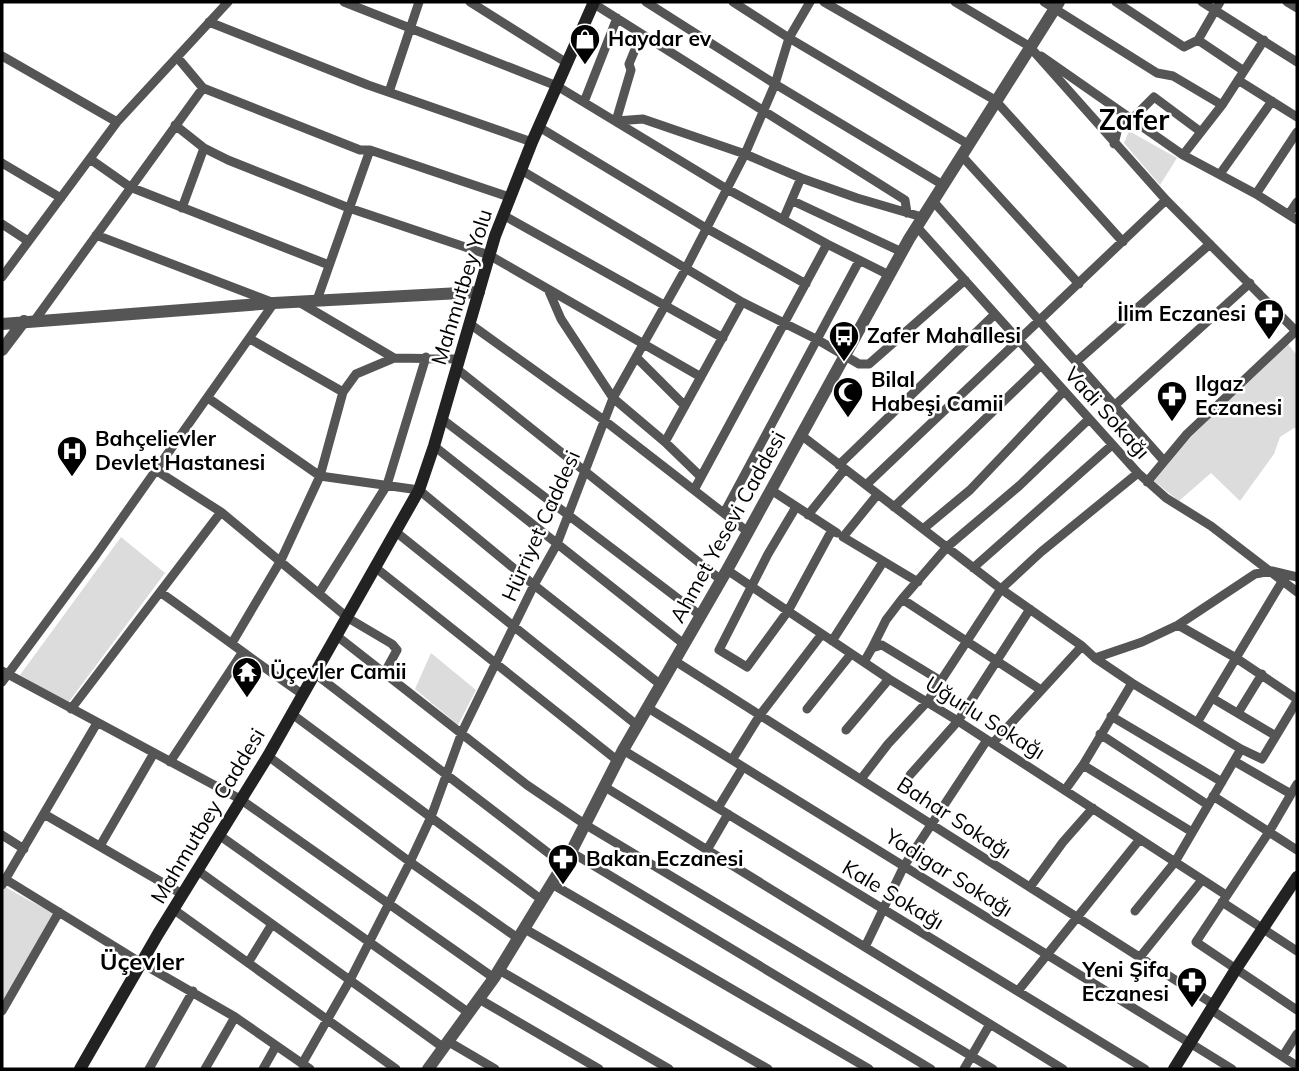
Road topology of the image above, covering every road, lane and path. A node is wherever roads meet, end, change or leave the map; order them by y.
1 (228, 2) edge
2 (344, 2) edge
3 (419, 2) edge
4 (471, 2) edge
5 (593, 2) edge
6 (646, 2) edge
7 (733, 2) edge
8 (810, 2) edge
9 (824, 2) edge
10 (955, 2) edge
11 (1116, 2) edge
12 (1202, 2) edge
13 (1287, 2) edge
14 (1052, 4) edge
15 (1218, 6) edge
16 (1297, 8) edge
17 (617, 18) junction
18 (209, 22) junction
19 (410, 27) junction
20 (642, 35) junction
21 (789, 38) junction
22 (1198, 40) junction
23 (1264, 40) junction
24 (1029, 46) junction
25 (2, 56) edge
26 (177, 57) junction
27 (1297, 62) edge
28 (567, 63) junction
29 (1244, 71) junction
30 (1238, 80) junction
31 (775, 84) junction
32 (557, 86) junction
33 (203, 88) junction
34 (389, 92) junction
35 (995, 100) junction
36 (1272, 101) junction
37 (584, 102) junction
38 (1222, 105) junction
39 (764, 109) junction
40 (1297, 117) edge
41 (1131, 120) junction
42 (617, 121) junction
43 (117, 122) junction
44 (175, 125) junction
45 (538, 127) junction
46 (1201, 132) junction
47 (1297, 132) edge
48 (532, 142) junction
49 (1114, 144) junction
50 (204, 148) junction
51 (370, 150) junction
52 (965, 150) junction
53 (745, 154) junction
54 (1183, 155) junction
55 (90, 159) junction
56 (2, 163) edge
57 (521, 170) junction
58 (1220, 174) junction
59 (802, 178) junction
60 (943, 185) junction
61 (130, 187) junction
62 (727, 189) junction
63 (1256, 194) junction
64 (509, 197) junction
65 (61, 198) junction
66 (1166, 200) junction
67 (793, 201) junction
68 (933, 201) junction
69 (1297, 202) edge
70 (182, 208) junction
71 (349, 208) junction
72 (907, 213) junction
73 (503, 215) junction
74 (1293, 217) edge
75 (783, 220) junction
76 (920, 222) junction
77 (2, 224) edge
78 (706, 228) junction
79 (96, 235) junction
80 (29, 241) junction
81 (1124, 242) junction
82 (827, 244) junction
83 (1210, 244) junction
84 (902, 252) junction
85 (489, 255) junction
86 (859, 261) junction
87 (329, 265) junction
88 (685, 270) junction
89 (889, 275) junction
90 (2, 277) edge
91 (965, 280) junction
92 (1250, 283) junction
93 (806, 284) junction
94 (1079, 284) junction
95 (548, 289) junction
96 (479, 292) junction
97 (317, 300) junction
98 (299, 301) junction
99 (742, 302) junction
100 (274, 303) junction
101 (664, 306) junction
102 (995, 314) junction
103 (29, 321) junction
104 (1040, 321) junction
105 (785, 323) junction
106 (2, 324) edge
107 (470, 324) junction
108 (1297, 331) edge
109 (723, 338) junction
110 (250, 339) junction
111 (818, 340) junction
112 (1019, 341) junction
113 (643, 344) junction
114 (2, 350) edge
115 (844, 355) junction
116 (426, 357) junction
117 (636, 357) junction
118 (394, 358) junction
119 (1076, 362) junction
120 (458, 364) junction
121 (1041, 365) junction
122 (701, 377) junction
123 (1063, 391) junction
124 (343, 392) junction
125 (208, 398) junction
126 (613, 398) junction
127 (1115, 405) junction
128 (685, 406) junction
129 (442, 419) junction
130 (1089, 419) junction
131 (605, 421) junction
132 (800, 435) junction
133 (665, 442) junction
134 (1112, 445) junction
135 (434, 446) junction
136 (1164, 461) junction
137 (842, 467) junction
138 (157, 471) junction
139 (586, 472) junction
140 (1138, 474) junction
141 (320, 477) junction
142 (701, 477) junction
143 (1147, 482) junction
144 (387, 485) junction
145 (866, 485) junction
146 (419, 490) junction
147 (694, 490) junction
148 (771, 490) junction
149 (877, 495) junction
150 (796, 507) junction
151 (894, 507) junction
152 (221, 512) junction
153 (724, 513) junction
154 (569, 514) junction
155 (808, 515) junction
156 (923, 529) junction
157 (832, 530) junction
158 (396, 532) junction
159 (748, 532) junction
160 (843, 537) junction
161 (557, 544) junction
162 (947, 547) junction
163 (281, 560) junction
164 (883, 562) junction
165 (376, 568) junction
166 (973, 568) junction
167 (1272, 571) junction
168 (724, 575) junction
169 (1297, 577) edge
170 (1283, 580) junction
171 (367, 582) joint
172 (918, 582) junction
173 (534, 584) junction
174 (752, 587) junction
175 (1001, 589) junction
176 (160, 592) junction
177 (319, 593) junction
178 (1297, 593) edge
179 (902, 599) junction
180 (1030, 609) junction
181 (788, 611) junction
182 (701, 616) junction
183 (348, 618) junction
184 (1178, 625) junction
185 (514, 626) junction
186 (822, 634) junction
187 (337, 636) junction
188 (832, 641) junction
189 (966, 642) junction
190 (232, 643) junction
191 (685, 645) junction
192 (1082, 646) junction
193 (872, 648) junction
194 (242, 653) junction
195 (851, 654) junction
196 (1095, 658) junction
197 (1236, 658) junction
198 (675, 661) junction
199 (996, 661) junction
200 (864, 662) junction
201 (495, 663) junction
202 (385, 671) junction
203 (314, 673) junction
204 (1262, 674) junction
205 (4, 676) edge
206 (889, 679) junction
207 (941, 681) junction
208 (1132, 683) junction
209 (661, 685) junction
210 (1041, 690) junction
211 (302, 694) junction
212 (1212, 698) junction
213 (1297, 700) edge
214 (927, 702) junction
215 (648, 708) junction
216 (71, 709) junction
217 (807, 709) dead end
218 (292, 713) junction
219 (1238, 713) junction
220 (760, 715) junction
221 (1111, 716) junction
222 (958, 721) junction
223 (1198, 721) junction
224 (97, 723) junction
225 (638, 726) junction
226 (846, 730) dead end
227 (462, 732) junction
228 (1100, 734) junction
229 (1276, 736) junction
230 (990, 741) junction
231 (1241, 749) junction
232 (154, 753) junction
233 (268, 756) junction
234 (621, 756) junction
235 (1262, 759) junction
236 (732, 760) junction
237 (1234, 761) junction
238 (170, 762) junction
239 (1083, 765) junction
240 (743, 767) junction
241 (1255, 773) junction
242 (446, 775) junction
243 (910, 775) dead end
244 (861, 779) junction
245 (1222, 782) junction
246 (1297, 784) edge
247 (605, 787) junction
248 (1065, 790) junction
249 (1291, 794) junction
250 (1213, 796) junction
251 (240, 799) junction
252 (1208, 805) junction
253 (718, 808) junction
254 (1093, 808) junction
255 (44, 814) junction
256 (728, 814) junction
257 (430, 817) junction
258 (930, 823) junction
259 (586, 825) junction
260 (1192, 832) junction
261 (1269, 832) junction
262 (2, 835) edge
263 (219, 835) junction
264 (1140, 839) junction
265 (100, 846) junction
266 (24, 849) junction
267 (707, 850) junction
268 (1297, 850) edge
269 (571, 852) junction
270 (410, 862) junction
271 (1175, 862) junction
272 (564, 865) junction
273 (904, 866) junction
274 (197, 870) junction
275 (1297, 877) edge
276 (1202, 880) junction
277 (4, 882) edge
278 (552, 884) junction
279 (1030, 887) junction
280 (1293, 893) edge
281 (182, 894) junction
282 (1224, 899) junction
283 (542, 901) junction
284 (389, 905) junction
285 (173, 909) junction
286 (884, 910) junction
287 (1135, 911) dead end
288 (59, 912) junction
289 (1077, 917) junction
290 (272, 924) junction
291 (1263, 928) junction
292 (522, 934) junction
293 (370, 943) junction
294 (865, 947) junction
295 (1297, 951) edge
296 (1048, 954) junction
297 (1140, 957) junction
298 (248, 963) junction
299 (143, 964) junction
300 (1236, 968) junction
301 (497, 974) junction
302 (351, 980) junction
303 (193, 991) junction
304 (1018, 991) junction
305 (479, 999) junction
306 (1212, 1006) junction
307 (1297, 1010) edge
308 (2, 1011) edge
309 (469, 1013) junction
310 (235, 1017) junction
311 (328, 1021) junction
312 (990, 1024) junction
313 (1297, 1034) edge
314 (1189, 1042) junction
315 (447, 1045) junction
316 (276, 1046) junction
317 (972, 1056) junction
318 (1283, 1056) junction
319 (1297, 1066) edge
320 (306, 1067) edge
321 (79, 1069) edge
322 (149, 1069) edge
323 (205, 1069) edge
324 (263, 1069) edge
325 (396, 1069) edge
326 (428, 1069) edge
327 (495, 1069) edge
328 (598, 1069) edge
329 (668, 1069) edge
330 (768, 1069) edge
331 (869, 1069) edge
332 (931, 1069) edge
333 (964, 1069) edge
334 (993, 1069) edge
335 (1063, 1069) edge
336 (1145, 1069) edge
337 (1174, 1069) edge
338 (1232, 1069) edge

1 - 18 street
2 - 19 street
3 - 19 street
4 - 28 street
5 - 17 street
5 - 28 main road, Mahmutbey Yolu
6 - 31 street
7 - 21 street
8 - 21 street, Hürriyet Caddesi
9 - 35 street
10 - 24 street
11 - 22 street
12 - 15 street
13 - 16 street
14 - 24 street, Ahmet Yesevi Caddesi
14 - 38 street
15 - 22 street
15 - 23 street
17 - 20 street
17 - 37 street
18 - 26 street
18 - 34 street
19 - 32 street
19 - 34 street
20 - 39 street
20 - 42 street
21 - 31 street, Hürriyet Caddesi
21 - 52 street
22 - 29 street
23 - 27 street
23 - 29 street
24 - 35 street, Ahmet Yesevi Caddesi
24 - 41 street
24 - 49 street
25 - 43 street
26 - 33 street
26 - 43 street
28 - 32 main road, Mahmutbey Yolu
29 - 30 street
30 - 36 street
30 - 38 street
31 - 39 street, Hürriyet Caddesi
31 - 60 street
32 - 37 street
32 - 45 main road, Mahmutbey Yolu
33 - 44 street
33 - 51 street
34 - 48 street
35 - 52 street, Ahmet Yesevi Caddesi
35 - 81 street
36 - 40 street
36 - 58 street
37 - 42 street
38 - 46 street
39 - 53 street, Hürriyet Caddesi
39 - 72 street
41 - 46 street
41 - 49 street
41 - 54 street
42 - 53 street
42 - 62 street
43 - 55 street
44 - 50 street
44 - 61 street
45 - 48 main road, Mahmutbey Yolu
45 - 78 street
46 - 54 street
47 - 63 street
48 - 57 main road, Mahmutbey Yolu
49 - 66 street
50 - 70 street
50 - 71 street
51 - 64 street
51 - 71 street
52 - 60 street, Ahmet Yesevi Caddesi
52 - 94 street
53 - 59 street
53 - 62 street, Hürriyet Caddesi
54 - 58 street
55 - 61 street
55 - 65 street
56 - 65 street
57 - 64 main road, Mahmutbey Yolu
57 - 88 street
58 - 63 street
59 - 67 street
59 - 72 street
60 - 68 street, Ahmet Yesevi Caddesi
61 - 70 street
61 - 79 street
62 - 75 street
62 - 78 street, Hürriyet Caddesi
63 - 74 street
64 - 73 main road, Mahmutbey Yolu
65 - 80 street
66 - 81 street
66 - 83 street
67 - 75 street
67 - 84 street
68 - 76 street, Ahmet Yesevi Caddesi
68 - 104 street
69 - 74 street
70 - 87 street
71 - 85 street
71 - 87 street
72 - 76 street
73 - 85 main road, Mahmutbey Yolu
73 - 101 street
75 - 82 street
76 - 84 street, Ahmet Yesevi Caddesi
76 - 91 street, Vadi Sokağı
77 - 80 street
78 - 88 street, Hürriyet Caddesi
78 - 93 street
79 - 100 street
79 - 103 street
80 - 90 street
81 - 94 street
82 - 86 street
82 - 93 street
83 - 92 street
83 - 119 street
84 - 89 street, Ahmet Yesevi Caddesi
85 - 95 street
85 - 96 main road, Mahmutbey Yolu
86 - 89 street
86 - 111 street
87 - 97 street
88 - 99 street
88 - 101 street, Hürriyet Caddesi
89 - 115 street, Ahmet Yesevi Caddesi
91 - 102 street, Vadi Sokağı
91 - 115 street
92 - 108 street
92 - 127 street
93 - 105 street
94 - 104 street
95 - 113 street
95 - 126 street
96 - 97 street
96 - 107 main road, Mahmutbey Yolu
97 - 98 street
98 - 100 street
98 - 118 street
99 - 105 street
99 - 109 street
100 - 103 street
100 - 110 street
101 - 109 street
101 - 113 street, Hürriyet Caddesi
102 - 112 street, Vadi Sokağı
102 - 137 street
103 - 106 street
103 - 114 street
104 - 112 street
104 - 119 street
105 - 111 street
105 - 142 street
107 - 120 main road, Mahmutbey Yolu
107 - 131 street
108 - 136 street
109 - 122 street
110 - 124 street
110 - 125 street
111 - 115 street
111 - 153 street
112 - 121 street, Vadi Sokağı
112 - 145 street
113 - 117 street, Hürriyet Caddesi
113 - 122 street
115 - 132 street, Ahmet Yesevi Caddesi
116 - 118 street
116 - 120 street
116 - 144 street
117 - 126 street, Hürriyet Caddesi
117 - 128 street
118 - 124 street
119 - 127 street
120 - 129 main road, Mahmutbey Yolu
120 - 139 street, Uğurlu Sokağı
121 - 123 street, Vadi Sokağı
121 - 151 street
122 - 128 street
123 - 130 street, Vadi Sokağı
123 - 156 street
124 - 141 street
125 - 138 street
125 - 141 street
126 - 131 street, Hürriyet Caddesi
126 - 133 street
127 - 136 street
128 - 133 street
129 - 135 main road, Mahmutbey Yolu
129 - 154 street
130 - 134 street, Vadi Sokağı
130 - 162 street
131 - 139 street, Hürriyet Caddesi
131 - 147 street
132 - 137 street
132 - 148 street, Ahmet Yesevi Caddesi
133 - 142 street
134 - 140 street, Vadi Sokağı
134 - 166 street
135 - 146 main road, Mahmutbey Yolu
135 - 161 street
136 - 143 street
137 - 145 street
137 - 155 street
138 - 152 street
138 - 205 street
139 - 154 street, Hürriyet Caddesi
139 - 168 street, Uğurlu Sokağı
140 - 143 street, Vadi Sokağı
140 - 175 street
141 - 144 street
141 - 163 street
142 - 147 street
143 - 167 street, Vadi Sokağı
144 - 146 street
144 - 177 street
145 - 149 street
146 - 158 main road, Mahmutbey Yolu
146 - 173 street
147 - 153 street
148 - 150 street
148 - 159 street, Ahmet Yesevi Caddesi
149 - 151 street
149 - 160 street
150 - 155 street
150 - 174 street
151 - 156 street
152 - 163 street
152 - 176 street
153 - 159 street
154 - 161 street, Hürriyet Caddesi
154 - 182 street
155 - 157 street
156 - 162 street
157 - 160 street
157 - 181 street
158 - 165 main road, Mahmutbey Yolu
158 - 185 street
159 - 168 street, Ahmet Yesevi Caddesi
160 - 164 street
161 - 173 street, Hürriyet Caddesi
161 - 191 street
162 - 166 street
162 - 172 street
163 - 177 street
163 - 190 street
164 - 172 street
164 - 188 street
165 - 171 main road, Mahmutbey Yolu
165 - 201 street, Kale Sokağı
166 - 175 street
167 - 169 street
167 - 170 street, Vadi Sokağı
167 - 184 street
168 - 174 street, Uğurlu Sokağı
168 - 182 street, Ahmet Yesevi Caddesi
170 - 178 street, Vadi Sokağı
170 - 197 street
171 - 183 main road, Mahmutbey Caddesi
172 - 179 street
173 - 185 street, Hürriyet Caddesi
173 - 209 street
174 - 181 street, Uğurlu Sokağı
174 - 181 street
175 - 180 street
175 - 189 street
176 - 190 street
176 - 216 street
177 - 183 street
179 - 189 street
179 - 193 street
180 - 192 street
180 - 199 street
181 - 186 street, Uğurlu Sokağı
182 - 191 street, Ahmet Yesevi Caddesi
183 - 187 main road, Mahmutbey Caddesi
183 - 202 street
184 - 196 street
184 - 197 street
185 - 201 street, Hürriyet Caddesi
185 - 225 street
186 - 188 street, Uğurlu Sokağı
186 - 220 street
187 - 202 street
187 - 203 main road, Mahmutbey Caddesi
188 - 195 street, Uğurlu Sokağı
189 - 199 street
189 - 207 street
190 - 194 street
191 - 198 street, Ahmet Yesevi Caddesi
192 - 196 street
192 - 210 street
193 - 200 street
193 - 207 street
194 - 211 street
194 - 238 street
195 - 200 street, Uğurlu Sokağı
195 - 217 street
196 - 208 street
197 - 204 street
197 - 212 street
198 - 209 street, Ahmet Yesevi Caddesi
198 - 220 street, Bahar Sokağı
199 - 210 street
199 - 222 street
200 - 206 street, Uğurlu Sokağı
201 - 227 street, Hürriyet Caddesi
201 - 234 street, Kale Sokağı
202 - 227 street
203 - 211 main road, Mahmutbey Caddesi
203 - 242 street
204 - 213 street
204 - 219 street
205 - 216 street
206 - 214 street, Uğurlu Sokağı
206 - 226 street
207 - 214 street
208 - 221 street
208 - 223 street
209 - 215 street, Ahmet Yesevi Caddesi
210 - 230 street
211 - 218 main road, Mahmutbey Caddesi
212 - 219 street
212 - 223 street
213 - 229 street
214 - 222 street, Uğurlu Sokağı
214 - 244 street
215 - 225 street, Ahmet Yesevi Caddesi
215 - 236 street, Yadigar Sokağı
216 - 224 street
218 - 233 main road, Mahmutbey Caddesi
218 - 257 street
219 - 229 street
220 - 236 street
220 - 244 street, Bahar Sokağı
221 - 228 street
221 - 245 street
222 - 230 street, Uğurlu Sokağı
222 - 243 street
223 - 231 street
224 - 232 street
224 - 255 street
225 - 234 street, Ahmet Yesevi Caddesi
227 - 242 street, Hürriyet Caddesi
227 - 259 street
228 - 239 street
228 - 252 street
229 - 235 street
230 - 248 street, Uğurlu Sokağı
230 - 258 street
231 - 235 street
231 - 237 street
232 - 238 street
232 - 265 street
233 - 251 main road, Mahmutbey Caddesi
233 - 270 street
234 - 247 street, Ahmet Yesevi Caddesi
234 - 253 street, Kale Sokağı
235 - 241 street
236 - 240 street, Yadigar Sokağı
237 - 241 street
237 - 245 street
238 - 251 street
239 - 248 street
239 - 260 street
240 - 253 street
240 - 273 street, Yadigar Sokağı
241 - 249 street
242 - 257 street, Hürriyet Caddesi
242 - 272 street
244 - 258 street, Bahar Sokağı
245 - 250 street
246 - 249 street
247 - 259 street, Ahmet Yesevi Caddesi
247 - 267 street
248 - 254 street, Uğurlu Sokağı
249 - 261 street
250 - 252 street
250 - 261 street
251 - 263 main road, Mahmutbey Caddesi
251 - 284 street
252 - 260 street
253 - 256 street, Kale Sokağı
254 - 264 street, Uğurlu Sokağı
254 - 279 street
255 - 265 street
255 - 266 street
256 - 267 street
256 - 286 street, Kale Sokağı
257 - 270 street, Hürriyet Caddesi
257 - 283 street
258 - 273 street
258 - 279 street, Bahar Sokağı
259 - 269 street, Ahmet Yesevi Caddesi
259 - 317 street
260 - 271 street
261 - 268 street
261 - 282 street
262 - 266 street
263 - 274 main road, Mahmutbey Caddesi
263 - 293 street
264 - 271 street, Uğurlu Sokağı
264 - 289 street
265 - 281 street
266 - 277 street
267 - 294 street
269 - 272 street, Ahmet Yesevi Caddesi
269 - 332 street
270 - 284 street, Hürriyet Caddesi
270 - 292 street
271 - 276 street, Uğurlu Sokağı
271 - 287 street
272 - 278 street, Ahmet Yesevi Caddesi
273 - 286 street
273 - 296 street, Yadigar Sokağı
274 - 281 main road, Mahmutbey Caddesi
274 - 290 street
275 - 280 main road
276 - 282 street, Uğurlu Sokağı
276 - 297 street
277 - 288 street
278 - 283 street, Ahmet Yesevi Caddesi
278 - 331 street
279 - 289 street, Bahar Sokağı
280 - 291 main road
281 - 285 main road, Mahmutbey Caddesi
282 - 291 street, Uğurlu Sokağı
282 - 300 street
283 - 292 street, Ahmet Yesevi Caddesi
284 - 293 street, Hürriyet Caddesi
284 - 301 street
285 - 298 street
285 - 299 main road, Mahmutbey Caddesi
286 - 294 street
286 - 304 street, Kale Sokağı
288 - 299 street
288 - 308 street
289 - 296 street
289 - 297 street, Bahar Sokağı
290 - 298 street
290 - 302 street
291 - 295 street, Uğurlu Sokağı
291 - 300 main road
292 - 301 street, Ahmet Yesevi Caddesi
292 - 330 street
293 - 302 street, Hürriyet Caddesi
293 - 309 street
294 - 312 street
296 - 304 street
296 - 314 street, Yadigar Sokağı
297 - 306 street, Bahar Sokağı
298 - 311 street
299 - 303 street
299 - 321 main road, Mahmutbey Caddesi
300 - 306 main road
300 - 307 street
301 - 305 street, Ahmet Yesevi Caddesi
301 - 329 street
302 - 311 street, Hürriyet Caddesi
302 - 315 street
303 - 310 street
303 - 322 street
304 - 336 street, Kale Sokağı
305 - 309 street, Ahmet Yesevi Caddesi
305 - 328 street
306 - 314 main road
306 - 318 street, Bahar Sokağı
309 - 315 street, Ahmet Yesevi Caddesi
310 - 316 street
310 - 323 street
311 - 320 street, Hürriyet Caddesi
311 - 325 street
312 - 317 street
312 - 335 street
313 - 318 street
314 - 337 main road
314 - 338 street, Yadigar Sokağı
315 - 326 street, Ahmet Yesevi Caddesi
315 - 327 street
316 - 320 street
316 - 324 street
317 - 333 street
317 - 334 street
318 - 319 street, Bahar Sokağı

